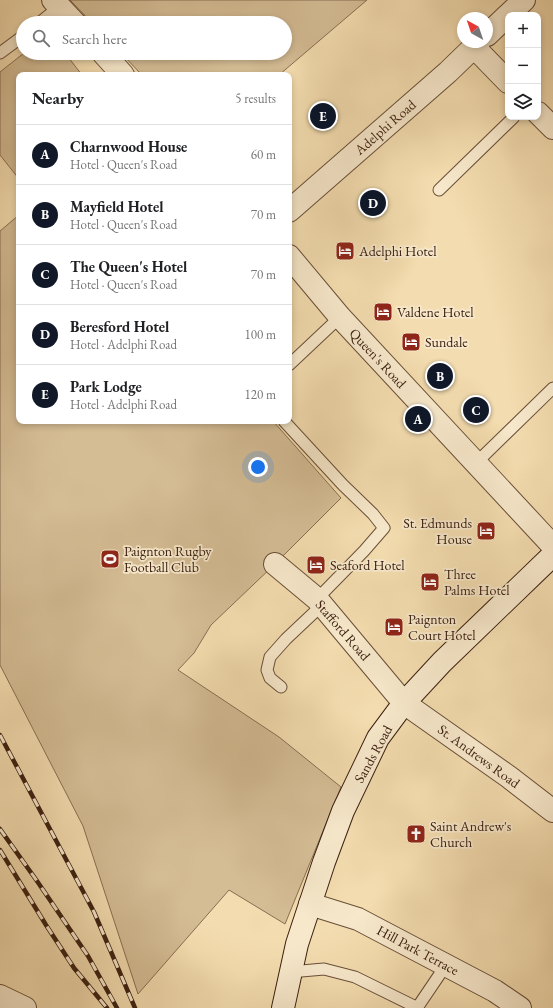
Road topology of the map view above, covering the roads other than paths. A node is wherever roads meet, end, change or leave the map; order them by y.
1 (524, 0) edge
2 (56, 3) edge
3 (511, 12) edge
4 (45, 16) edge
5 (68, 16) edge
6 (505, 18) edge
7 (493, 29) edge
8 (16, 41) edge
9 (473, 48) edge
10 (485, 48) edge
11 (0, 53) edge
12 (110, 60) edge
13 (121, 72) edge
14 (505, 78) edge
15 (541, 116) edge
16 (511, 120) edge
17 (553, 128) edge
18 (439, 190) dead end
19 (292, 208) edge
20 (292, 260) edge
21 (340, 317) junction
22 (292, 362) edge
23 (553, 388) edge
24 (287, 424) edge
25 (476, 463) junction
26 (553, 546) edge
27 (553, 555) edge
28 (275, 564) dead end
29 (320, 602) junction
30 (281, 687) dead end
31 (404, 703) junction
32 (553, 811) edge
33 (310, 904) junction
34 (446, 965) junction
35 (290, 972) junction
36 (0, 996) edge
37 (25, 1008) edge
38 (283, 1008) edge
39 (417, 1008) edge
40 (520, 1008) edge

1 - 3 street, Adelphi Road
2 - 4 lane
2 - 5 street
6 - 7 street, Adelphi Road
8 - 11 lane
9 - 19 street, Adelphi Road
10 - 14 street
12 - 13 street
15 - 17 street
16 - 18 lane
20 - 21 street, Queen's Road
21 - 22 lane
21 - 25 street, Queen's Road
23 - 25 lane
24 - 29 lane
25 - 26 street, Queen's Road
27 - 31 street, Sands Road
28 - 29 street, Stafford Road
29 - 30 lane
29 - 31 street, Stafford Road
31 - 32 street, St. Andrews Road
31 - 33 street, Sands Road
33 - 34 street, Hill Park Terrace
33 - 35 street, Sands Road
34 - 39 lane
34 - 40 street, Hill Park Terrace
35 - 38 street, Sands Road
35 - 39 lane
36 - 37 street

